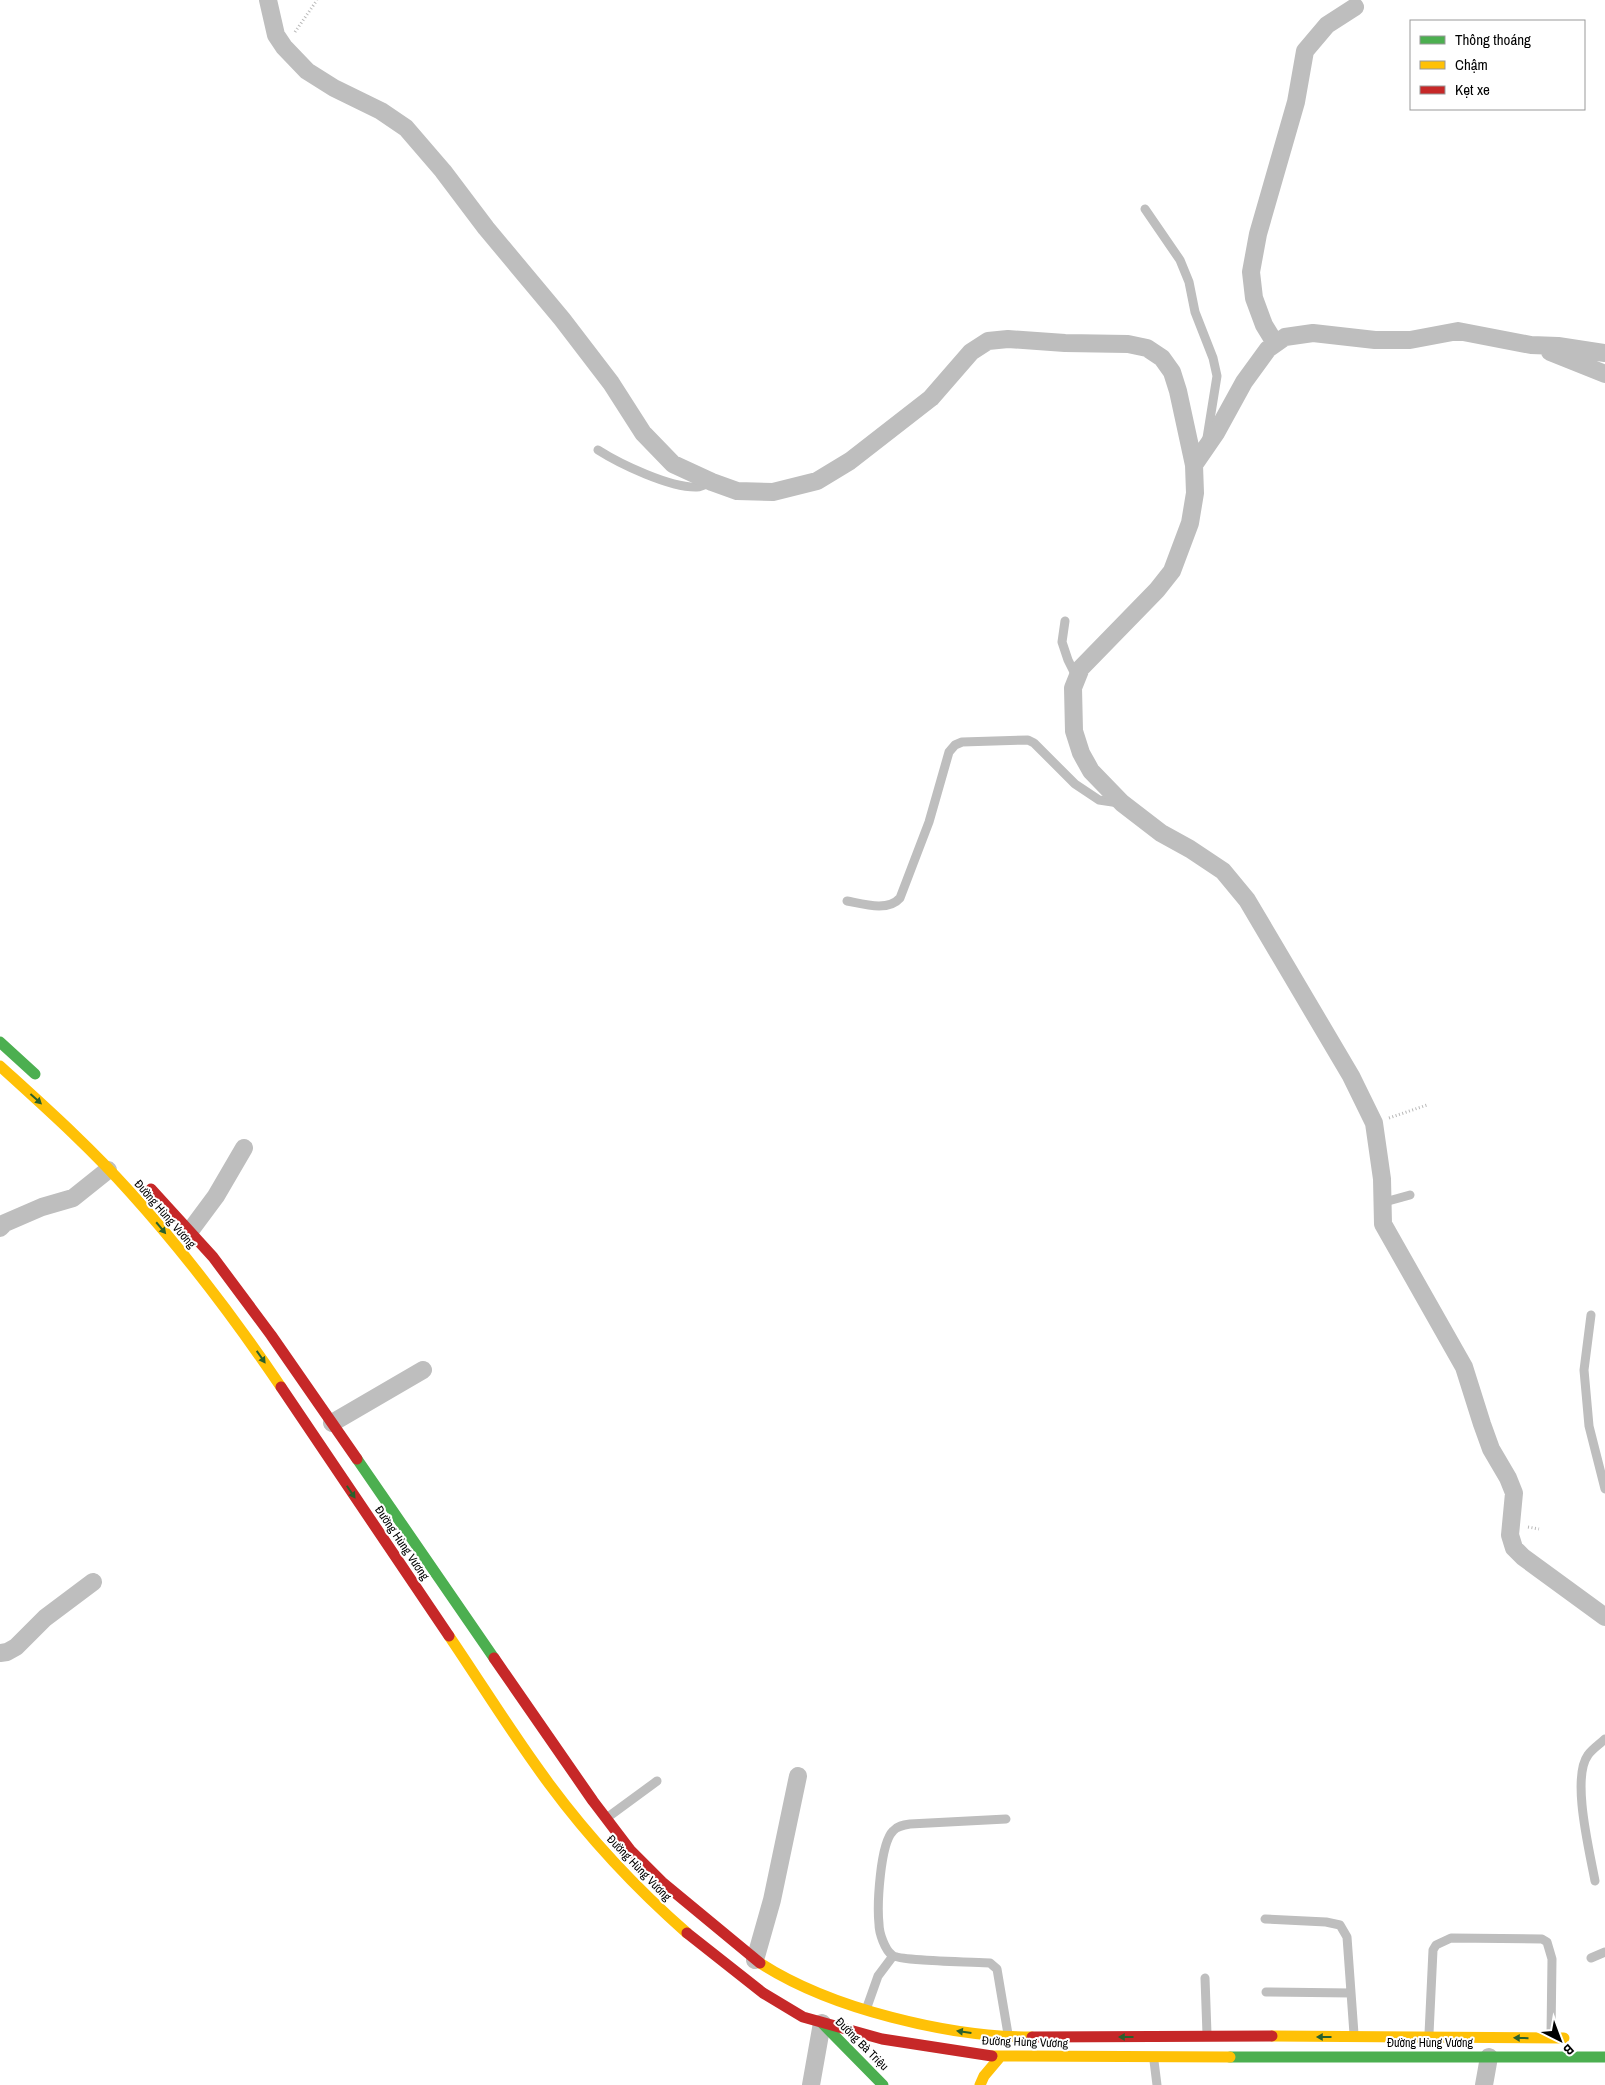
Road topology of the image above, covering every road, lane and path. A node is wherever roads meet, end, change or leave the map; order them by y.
1 (268, 0) edge
2 (317, 0) edge
3 (1356, 7) dead end
4 (284, 47) junction
5 (1145, 209) dead end
6 (1275, 343) junction
7 (1531, 345) junction
8 (1605, 353) edge
9 (1605, 374) edge
10 (1205, 449) junction
11 (598, 450) dead end
12 (1194, 465) junction
13 (712, 482) junction
14 (1065, 621) dead end
15 (1077, 678) junction
16 (1122, 803) junction
17 (847, 901) dead end
18 (0, 1042) edge
19 (0, 1066) edge
20 (44, 1081) dead end
21 (244, 1148) dead end
22 (111, 1166) junction
23 (140, 1177) dead end
24 (1410, 1195) dead end
25 (1381, 1203) junction
26 (2, 1223) edge
27 (190, 1231) junction
28 (1591, 1315) dead end
29 (423, 1370) dead end
30 (332, 1423) junction
31 (1605, 1489) edge
32 (93, 1582) dead end
33 (1605, 1617) edge
34 (0, 1653) edge
35 (1605, 1739) edge
36 (798, 1776) dead end
37 (657, 1781) dead end
38 (606, 1819) junction
39 (1006, 1819) dead end
40 (1595, 1881) dead end
41 (1265, 1919) dead end
42 (1605, 1952) edge
43 (892, 1956) junction
44 (1591, 1958) dead end
45 (755, 1960) junction
46 (1205, 1978) dead end
47 (1266, 1992) dead end
48 (1351, 1993) junction
49 (826, 2010) junction
50 (866, 2010) junction
51 (1004, 2036) junction
52 (1354, 2036) junction
53 (1429, 2036) junction
54 (1153, 2037) junction
55 (1208, 2037) junction
56 (1551, 2038) junction
57 (1578, 2038) dead end
58 (1000, 2057) junction
59 (1489, 2057) junction
60 (1605, 2057) edge
61 (1154, 2058) junction
62 (811, 2085) edge
63 (883, 2085) edge
64 (980, 2085) edge
65 (1157, 2085) edge
66 (1484, 2085) edge

1 - 4 street
2 - 4 path
3 - 6 street
4 - 13 street
5 - 10 lane
6 - 7 street
6 - 10 street
7 - 8 street
7 - 9 street
10 - 12 street
11 - 13 lane
12 - 13 street
12 - 15 street
14 - 15 lane
15 - 16 street
16 - 17 lane
16 - 25 street
18 - 20 main road
19 -> 22 main road, Đường Hùng Vương
21 - 27 street
22 - 26 street
22 -> 49 main road, Đường Hùng Vương
23 - 27 main road, Đường Hùng Vương
24 - 25 lane
25 - 33 street
27 - 30 main road, Đường Hùng Vương
28 - 31 lane
29 - 30 street
30 - 38 main road, Đường Hùng Vương
32 - 34 street
35 - 40 lane
36 - 45 street
37 - 38 lane
38 - 45 main road, Đường Hùng Vương
39 - 43 lane
41 - 48 lane
42 - 44 lane
43 - 50 lane
43 - 51 lane
45 - 49 main road, Đường Hùng Vương
46 - 55 lane
47 - 48 lane
48 - 52 lane
49 - 50 main road, Đường Hùng Vương
49 - 58 main road, Đường Hùng Vương
49 - 62 street
49 - 63 main road, Đường Bà Triệu
51 -> 50 main road, Đường Hùng Vương
54 -> 51 main road, Đường Hùng Vương
51 - 58 main road
52 - 53 main road, Đường Hùng Vương
52 -> 55 main road, Đường Hùng Vương
56 -> 53 main road, Đường Hùng Vương
53 - 56 lane
54 - 55 main road, Đường Hùng Vương
54 - 61 main road
56 - 57 main road, Đường Hùng Vương
58 - 61 main road, Đường Hùng Vương
58 - 64 main road
59 - 60 main road, Đường Hùng Vương
59 - 61 main road, Đường Hùng Vương
59 - 66 street
61 - 65 lane

